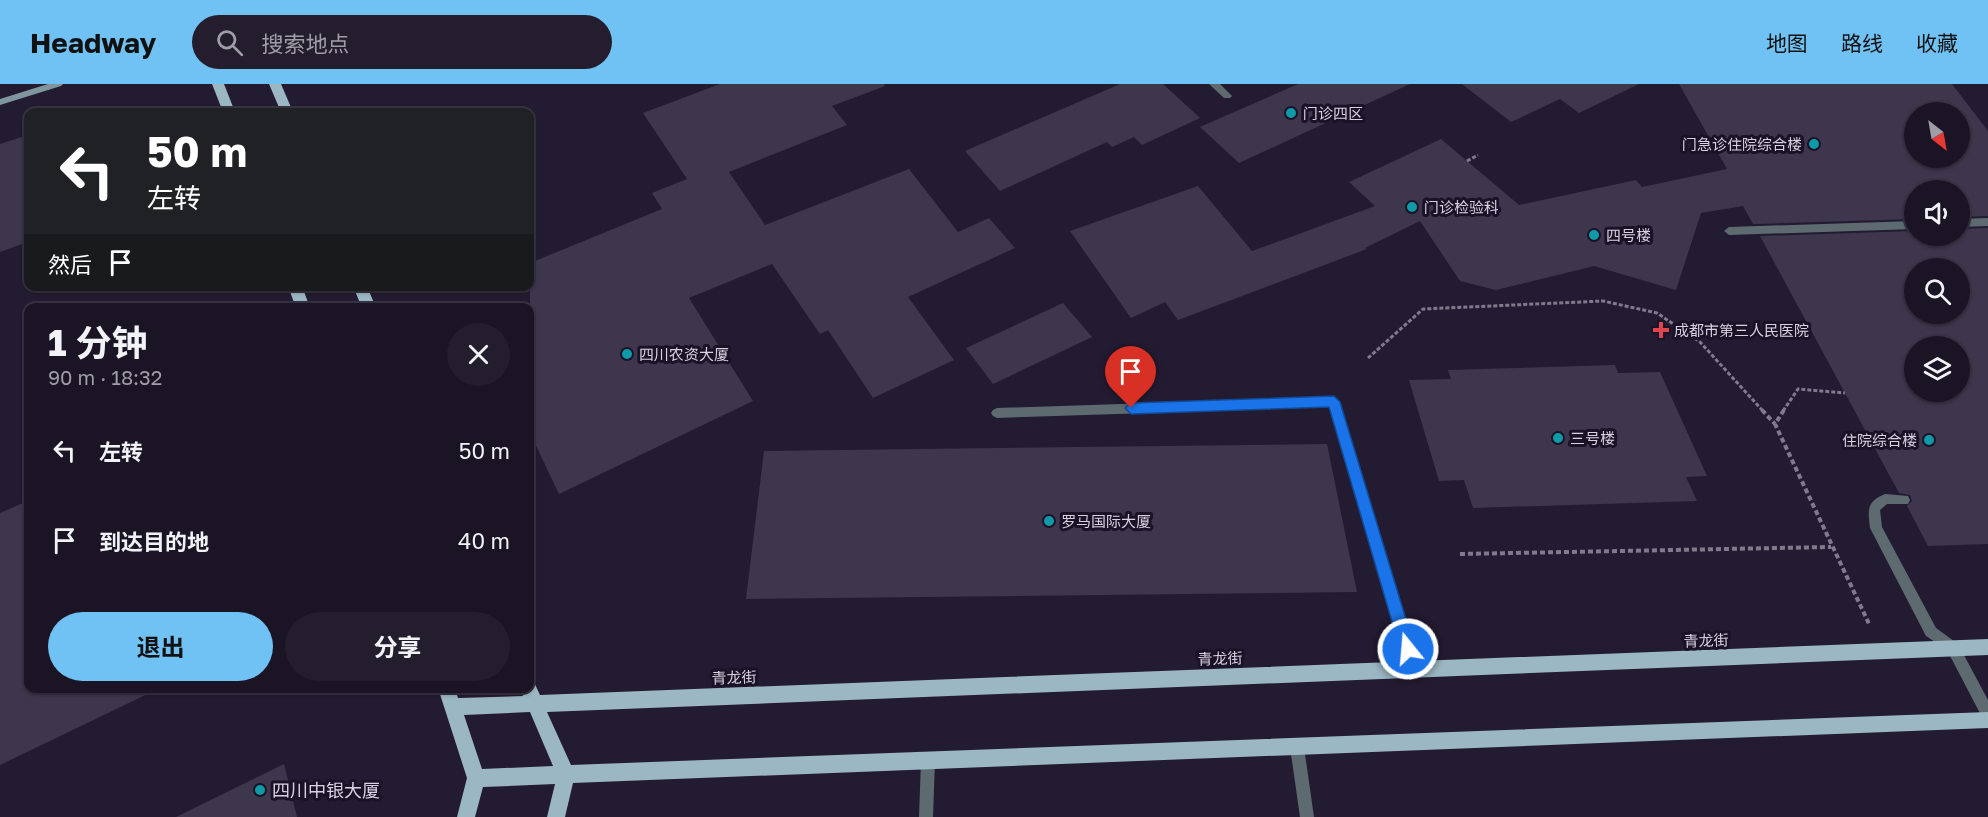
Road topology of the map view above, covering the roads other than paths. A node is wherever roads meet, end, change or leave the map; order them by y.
1 (58, 84) edge
2 (218, 84) edge
3 (275, 84) edge
4 (1214, 84) edge
5 (1227, 96) dead end
6 (0, 102) edge
7 (227, 108) edge
8 (285, 108) edge
9 (1988, 222) edge
10 (1970, 223) edge
11 (1904, 225) edge
12 (1730, 231) dead end
13 (997, 413) dead end
14 (1904, 500) dead end
15 (1988, 647) edge
16 (1953, 648) junction
17 (1414, 669) junction
18 (448, 693) edge
19 (530, 696) edge
20 (453, 707) junction
21 (1988, 714) edge
22 (1988, 720) edge
23 (1297, 747) junction
24 (928, 761) junction
25 (566, 775) junction
26 (476, 778) junction
27 (466, 817) edge
28 (556, 817) edge
29 (926, 817) edge
30 (1307, 817) edge

1 - 6 main road
2 - 7 main road
3 - 8 main road
4 - 5 street
9 - 10 street
11 - 12 street
13 - 17 street
14 - 16 street
15 - 16 main road, 青龙街
16 - 17 main road, 青龙街
16 - 21 street
17 - 19 main road, 青龙街
18 - 20 main road
19 - 20 main road, 青龙街
19 - 25 main road
20 - 26 main road
22 - 23 main road
23 - 24 main road
23 - 30 street
24 - 25 main road
24 - 29 street
25 - 26 main road
25 - 28 main road
26 - 27 main road

